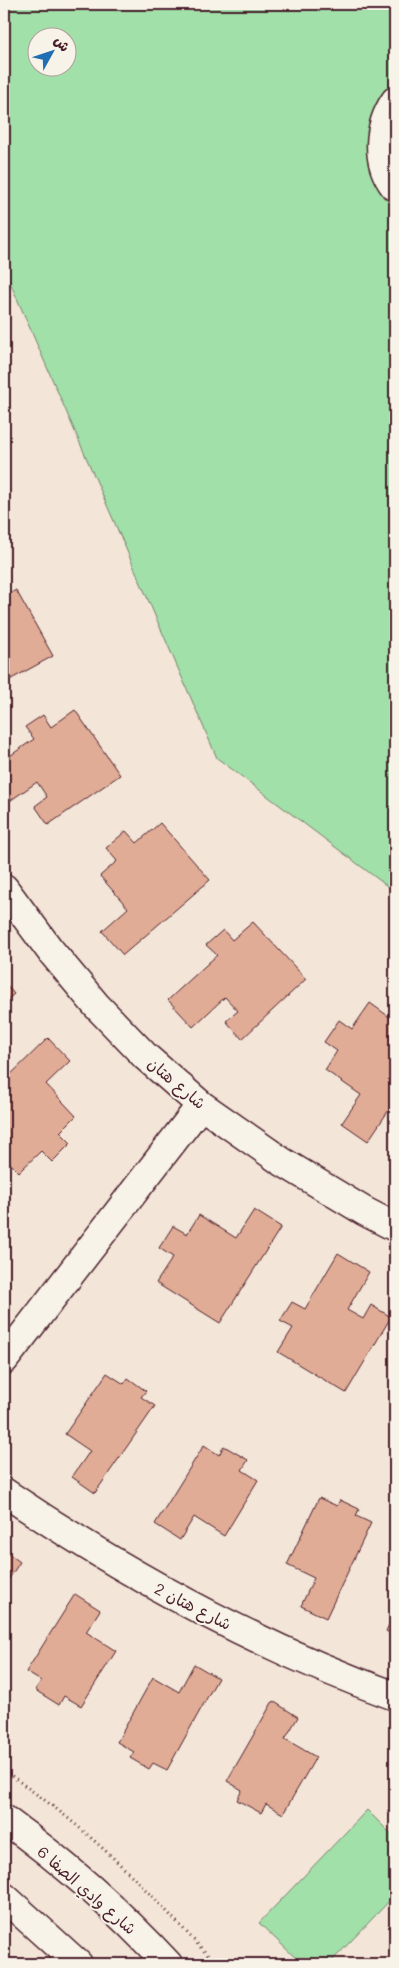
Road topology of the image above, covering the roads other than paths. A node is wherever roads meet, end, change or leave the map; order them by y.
1 (395, 100) edge
2 (395, 187) edge
3 (4, 888) edge
4 (201, 1104) junction
5 (395, 1227) edge
6 (4, 1360) edge
7 (4, 1492) edge
8 (395, 1696) edge
9 (4, 1819) edge
10 (4, 1897) edge
11 (78, 1964) edge
12 (168, 1964) edge

1 - 2 street
3 - 4 street, شارع هتان
4 - 5 street, شارع هتان
4 - 6 street
7 - 8 street, شارع هتان 2
9 - 12 street, شارع وادي الصفا 6
10 - 11 street

